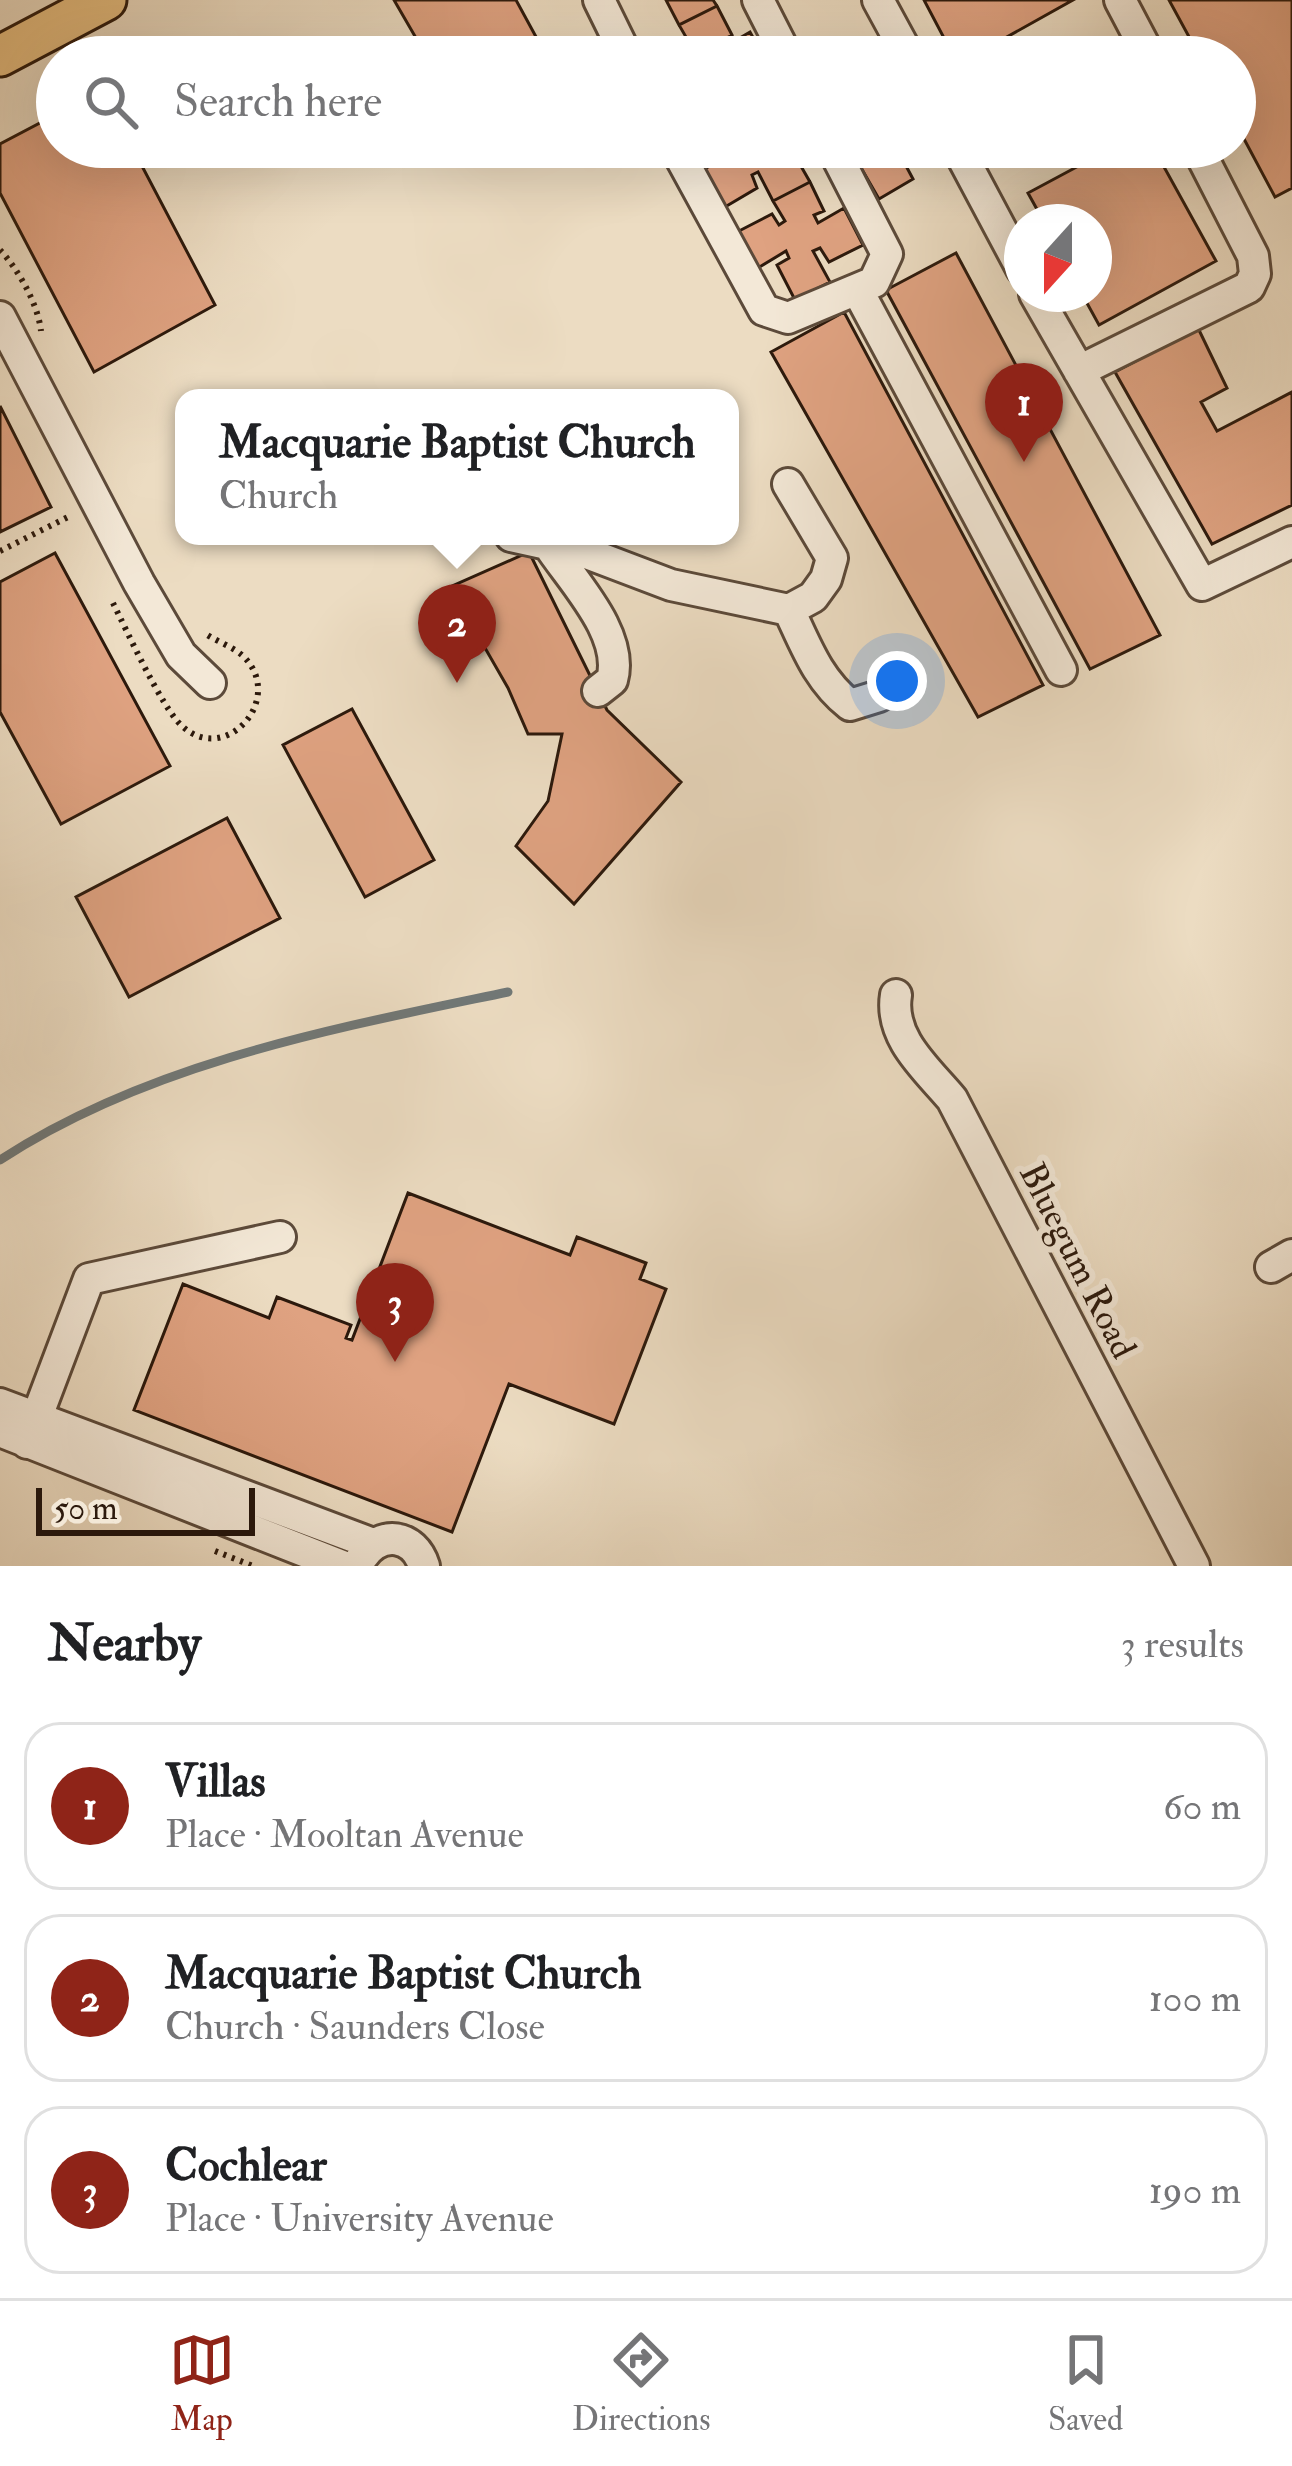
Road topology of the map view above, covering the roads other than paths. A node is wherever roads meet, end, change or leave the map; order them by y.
1 (106, 0) edge
2 (599, 0) edge
3 (758, 0) edge
4 (878, 0) edge
5 (1120, 0) edge
6 (38, 36) edge
7 (617, 36) edge
8 (776, 36) edge
9 (898, 36) edge
10 (1139, 36) edge
11 (36, 37) edge
12 (0, 56) edge
13 (686, 168) edge
14 (843, 168) edge
15 (968, 168) edge
16 (1208, 168) edge
17 (1004, 235) edge
18 (858, 291) junction
19 (1045, 312) edge
20 (0, 317) edge
21 (1079, 371) junction
22 (788, 484) dead end
23 (1292, 542) edge
24 (549, 545) edge
25 (588, 545) edge
26 (789, 610) junction
27 (1061, 670) dead end
28 (210, 683) dead end
29 (598, 691) dead end
30 (879, 695) dead end
31 (896, 994) dead end
32 (280, 1237) dead end
33 (0, 1404) edge
34 (21, 1431) edge
35 (366, 1555) edge
36 (342, 1566) edge
37 (425, 1566) edge
38 (1194, 1566) edge

1 - 6 main road
2 - 7 street
3 - 8 street
4 - 9 street
5 - 10 street
11 - 12 main road
13 - 18 street
14 - 18 street
15 - 17 street
16 - 21 street
18 - 27 street
19 - 21 street
20 - 28 street
21 - 23 street
22 - 26 street
24 - 29 street
25 - 26 street
26 - 30 street
31 - 38 street, Bluegum Road
32 - 34 street
33 - 34 street
34 - 35 street
34 - 36 street
35 - 37 street

